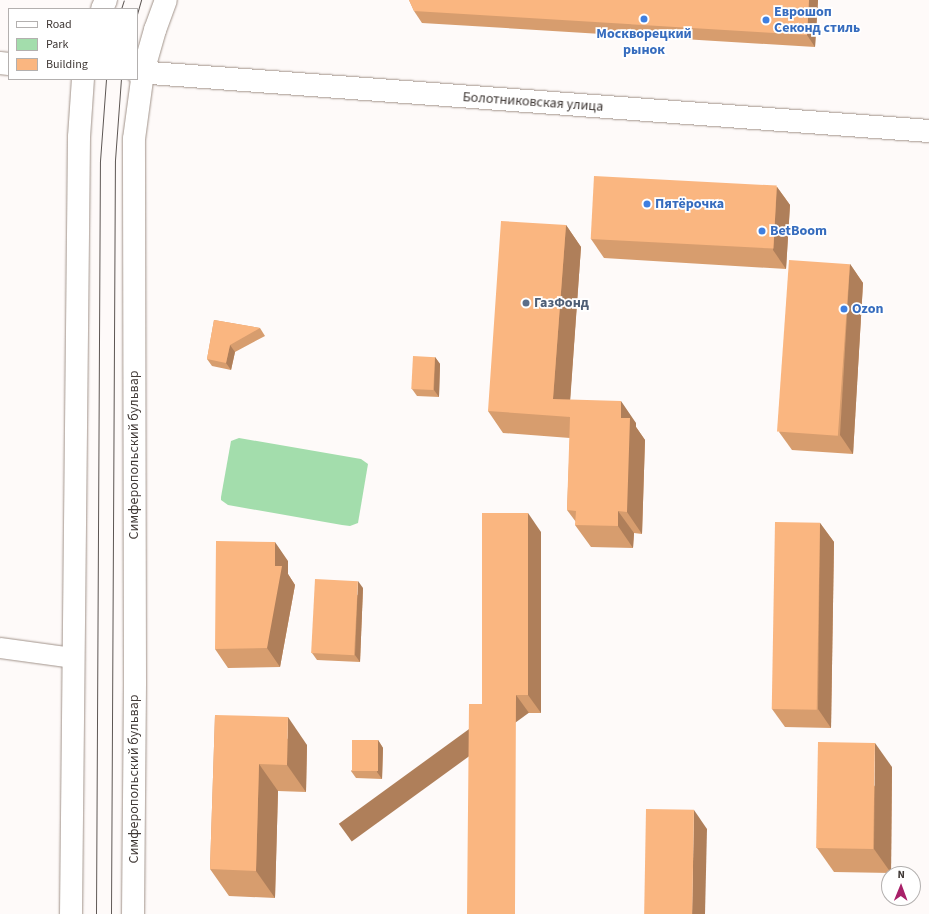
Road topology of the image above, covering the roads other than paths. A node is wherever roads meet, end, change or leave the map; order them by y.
1 (166, 0) edge
2 (140, 72) edge
3 (83, 80) edge
4 (929, 131) edge
5 (0, 648) edge
6 (73, 658) junction
7 (71, 914) edge
8 (132, 914) edge

1 - 2 main road, Симферопольский бульвар
2 - 4 main road, Болотниковская улица
2 - 8 main road, Симферопольский бульвар
3 - 6 main road
5 - 6 street
6 - 7 main road

